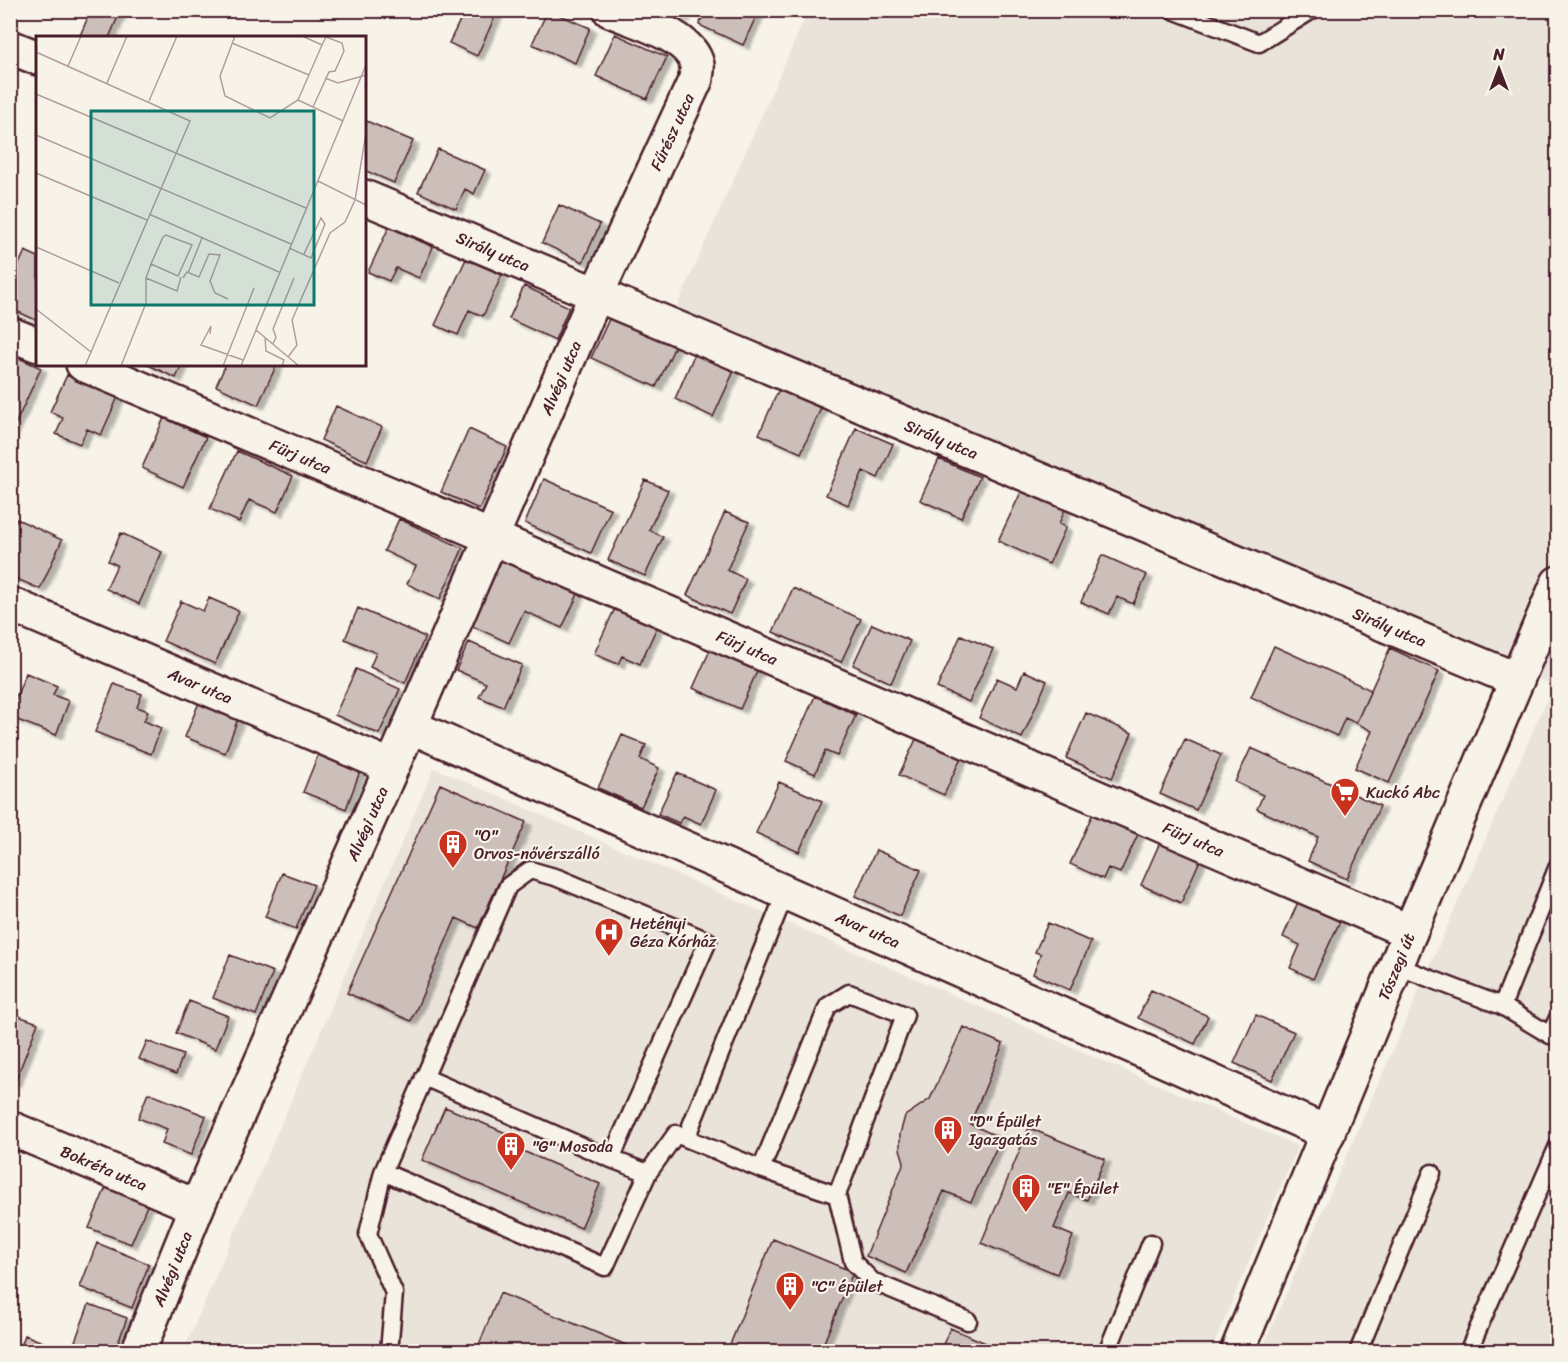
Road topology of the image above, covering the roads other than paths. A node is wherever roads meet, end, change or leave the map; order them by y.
1 (610, 10) edge
2 (1173, 10) edge
3 (1312, 10) edge
4 (10, 46) edge
5 (36, 57) edge
6 (366, 198) edge
7 (596, 296) junction
8 (10, 334) edge
9 (36, 344) edge
10 (88, 366) edge
11 (491, 537) junction
12 (1557, 583) edge
13 (10, 604) edge
14 (1517, 680) junction
15 (410, 726) junction
16 (390, 766) junction
17 (1557, 866) edge
18 (785, 894) junction
19 (1410, 932) junction
20 (1397, 966) junction
21 (1502, 1006) junction
22 (1557, 1018) edge
23 (424, 1077) junction
24 (10, 1128) edge
25 (1328, 1133) junction
26 (686, 1138) junction
27 (1557, 1146) edge
28 (611, 1159) junction
29 (761, 1169) junction
30 (383, 1172) junction
31 (648, 1173) junction
32 (1432, 1173) dead end
33 (837, 1195) junction
34 (197, 1207) junction
35 (1151, 1244) dead end
36 (968, 1321) dead end
37 (138, 1352) edge
38 (389, 1352) edge
39 (1107, 1352) edge
40 (1238, 1352) edge
41 (1358, 1352) edge
42 (1468, 1352) edge

1 - 7 street, Fűrész utca
2 - 3 lane
4 - 5 street
6 - 7 street, Sirály utca
7 - 11 street, Alvégi utca
7 - 14 street, Sirály utca
8 - 9 street
10 - 11 street, Fürj utca
11 - 15 street, Alvégi utca
11 - 19 street, Fürj utca
12 - 14 street, Tószegi út
13 - 16 street, Avar utca
14 - 19 street, Tószegi út
15 - 16 street, Alvégi utca
15 - 18 street, Avar utca
16 - 34 street, Alvégi utca
17 - 21 lane
18 - 25 street, Avar utca
18 - 26 lane
19 - 20 street, Tószegi út
20 - 21 lane
20 - 25 street, Tószegi út
21 - 22 lane
23 - 28 lane
23 - 28 lane
23 - 30 lane
24 - 34 street, Bokréta utca
25 - 40 street, Tószegi út
26 - 29 lane
26 - 31 lane
27 - 42 lane
28 - 31 lane
29 - 33 lane
29 - 33 lane
30 - 31 lane
30 - 38 lane
32 - 41 lane
33 - 36 lane
34 - 37 street, Alvégi utca
35 - 39 lane

